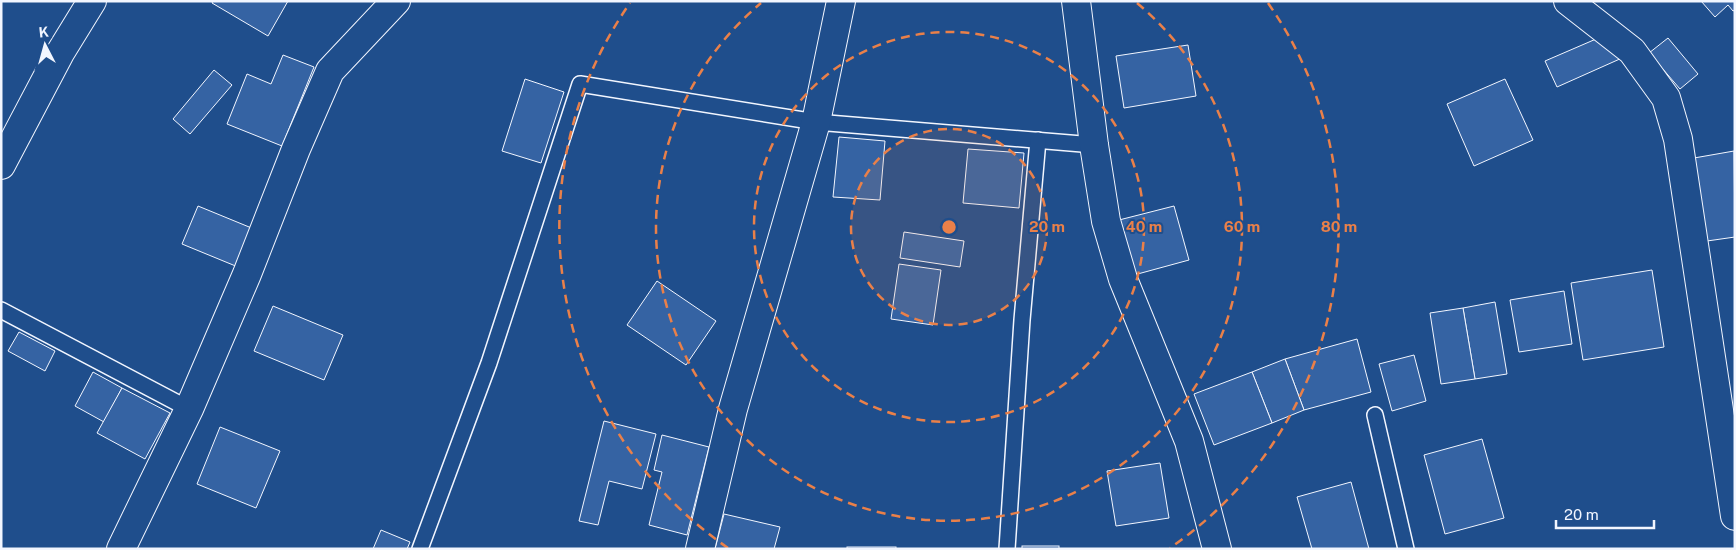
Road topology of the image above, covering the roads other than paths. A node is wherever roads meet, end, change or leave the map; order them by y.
1 (92, 1) edge
2 (396, 1) edge
3 (842, 1) edge
4 (1076, 1) edge
5 (1568, 1) edge
6 (816, 122) junction
7 (1038, 140) junction
8 (1094, 145) junction
9 (1, 165) edge
10 (1, 310) edge
11 (188, 409) junction
12 (1374, 415) dead end
13 (1735, 516) edge
14 (121, 549) edge
15 (420, 549) edge
16 (700, 549) edge
17 (1007, 549) edge
18 (1217, 549) edge
19 (1406, 549) edge

1 - 9 street
2 - 11 street
3 - 6 street
4 - 8 street
5 - 13 street
6 - 7 lane
6 - 15 lane
6 - 16 street
7 - 8 lane
7 - 17 lane
8 - 18 street
10 - 11 lane
11 - 14 street
12 - 19 lane

